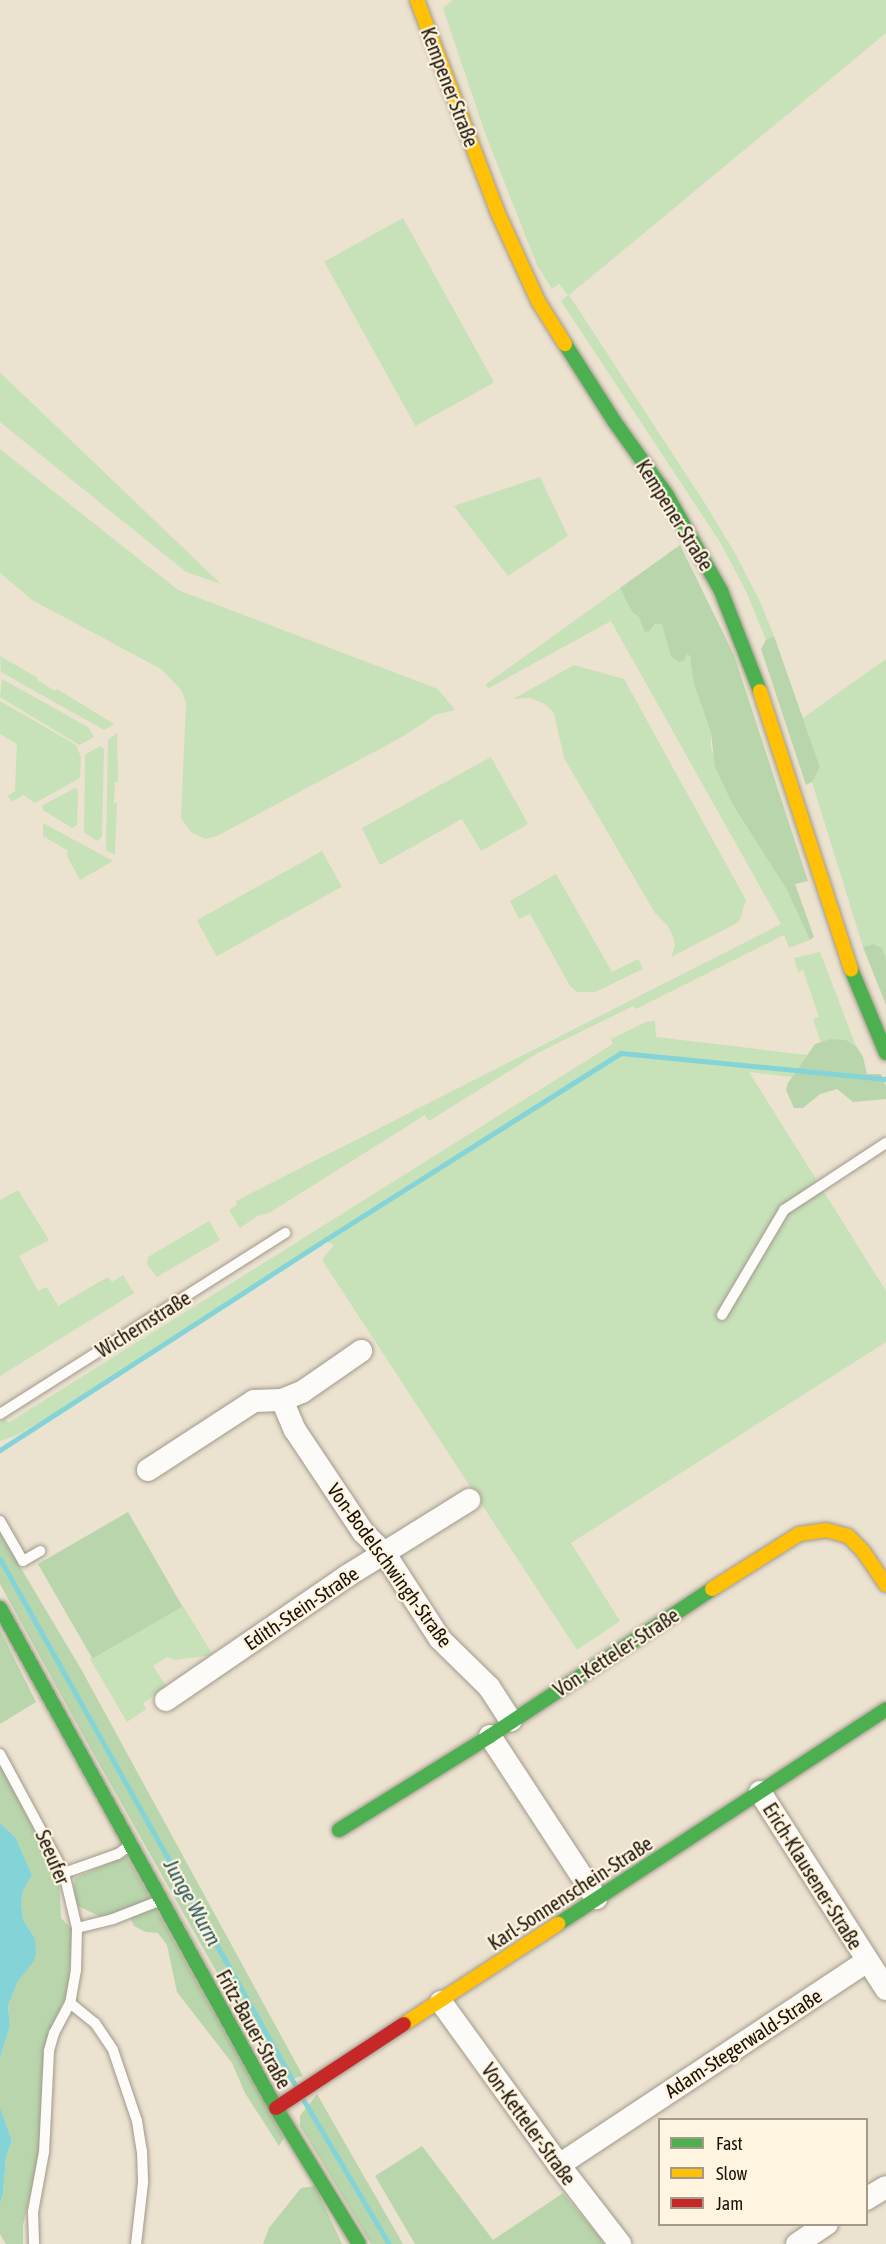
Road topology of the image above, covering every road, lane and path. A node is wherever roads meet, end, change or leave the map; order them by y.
1 (417, 0) edge
2 (885, 1050) edge
3 (886, 1143) edge
4 (285, 1233) dead end
5 (722, 1315) dead end
6 (361, 1351) dead end
7 (282, 1400) junction
8 (0, 1414) edge
9 (148, 1470) dead end
10 (469, 1500) dead end
11 (0, 1521) edge
12 (40, 1551) dead end
13 (385, 1554) junction
14 (886, 1585) edge
15 (0, 1608) edge
16 (166, 1700) dead end
17 (886, 1709) edge
18 (511, 1721) junction
19 (490, 1736) junction
20 (0, 1754) edge
21 (760, 1792) junction
22 (339, 1830) dead end
23 (129, 1846) junction
24 (64, 1873) junction
25 (596, 1898) junction
26 (160, 1900) junction
27 (77, 1928) junction
28 (867, 1961) junction
29 (886, 1989) edge
30 (441, 2002) junction
31 (70, 2003) junction
32 (276, 2108) junction
33 (559, 2165) junction
34 (886, 2187) edge
35 (868, 2198) edge
36 (824, 2226) edge
37 (34, 2244) edge
38 (136, 2244) edge
39 (359, 2244) edge
40 (620, 2244) edge
41 (797, 2244) edge

1 - 2 street, Kempener Straße
3 - 5 lane
4 - 8 lane, Wichernstraße
6 - 7 street
7 - 9 street
7 - 13 street, Von-Bodelschwingh-Straße
10 - 13 street, Edith-Stein-Straße
11 - 12 lane
13 - 16 street, Edith-Stein-Straße
13 - 18 street, Von-Bodelschwingh-Straße
14 - 18 street, Von-Ketteler-Straße
15 - 23 street, Fritz-Bauer-Straße
17 - 21 street, Karl-Sonnenschein-Straße
18 - 19 street, Von-Ketteler-Straße
19 - 22 street, Von-Ketteler-Straße
19 - 25 street
20 - 24 lane, Seeufer
21 - 25 street, Karl-Sonnenschein-Straße
21 - 28 street, Erich-Klausener-Straße
23 - 24 lane
23 - 26 street, Fritz-Bauer-Straße
24 - 27 lane, Seeufer
25 - 30 street, Karl-Sonnenschein-Straße
26 - 27 lane
26 - 32 street, Fritz-Bauer-Straße
27 - 31 lane, Seeufer
28 - 29 street, Erich-Klausener-Straße
28 - 33 street, Adam-Stegerwald-Straße
30 - 32 street, Karl-Sonnenschein-Straße
30 - 33 street, Von-Ketteler-Straße
31 - 37 lane, Seeufer
31 - 38 lane
32 - 39 street, Fritz-Bauer-Straße
33 - 40 street, Von-Ketteler-Straße
34 - 35 street
36 - 41 street

